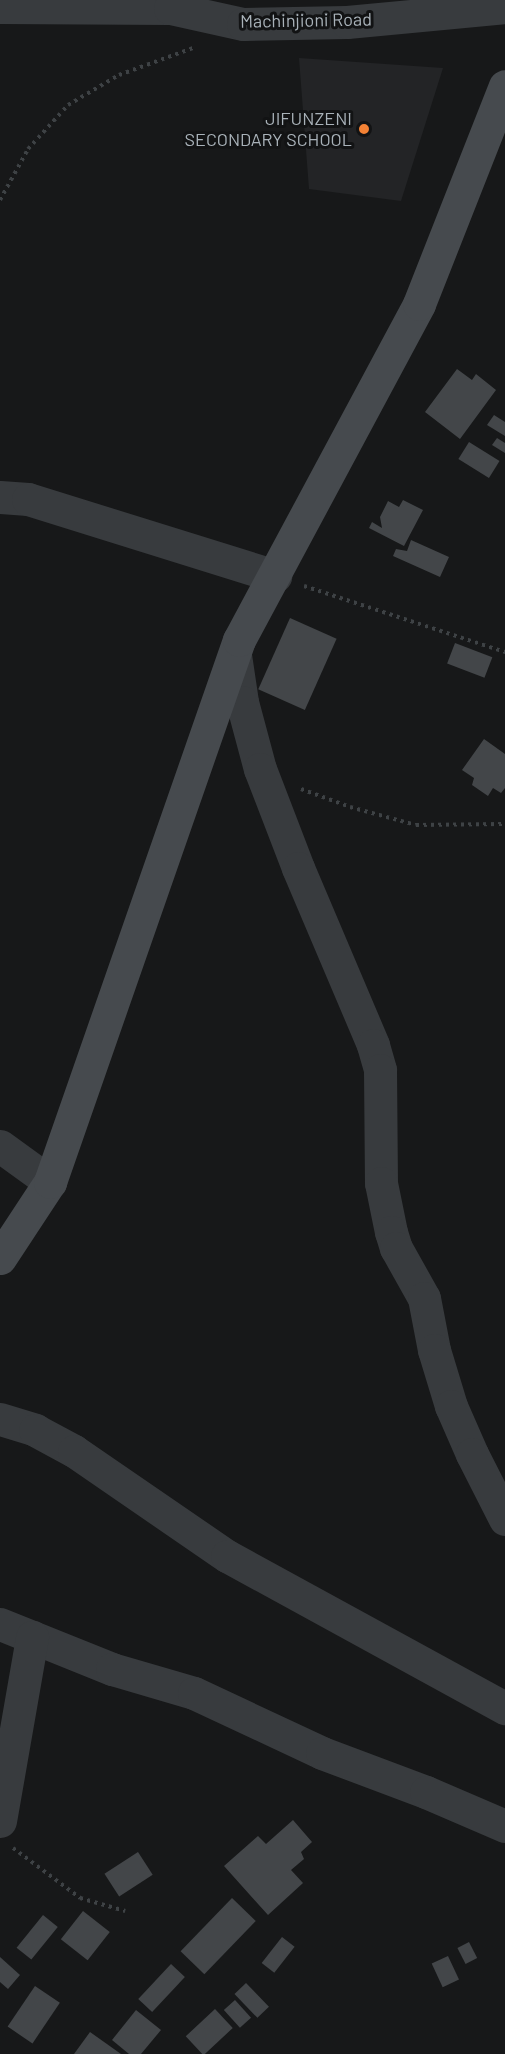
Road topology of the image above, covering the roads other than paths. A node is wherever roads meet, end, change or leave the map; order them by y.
1 (0, 7) edge
2 (505, 7) edge
3 (505, 86) edge
4 (0, 496) edge
5 (275, 576) junction
6 (235, 655) junction
7 (0, 1146) edge
8 (50, 1182) junction
9 (0, 1258) edge
10 (0, 1419) edge
11 (505, 1519) edge
12 (0, 1624) edge
13 (32, 1637) junction
14 (505, 1708) edge
15 (505, 1826) edge
16 (4, 1833) edge

1 - 2 street, Machinjioni Road
3 - 5 street
4 - 5 street
5 - 6 street
6 - 8 street
6 - 11 street
7 - 8 street
8 - 9 street
10 - 14 street
12 - 13 street
13 - 15 street
13 - 16 street

